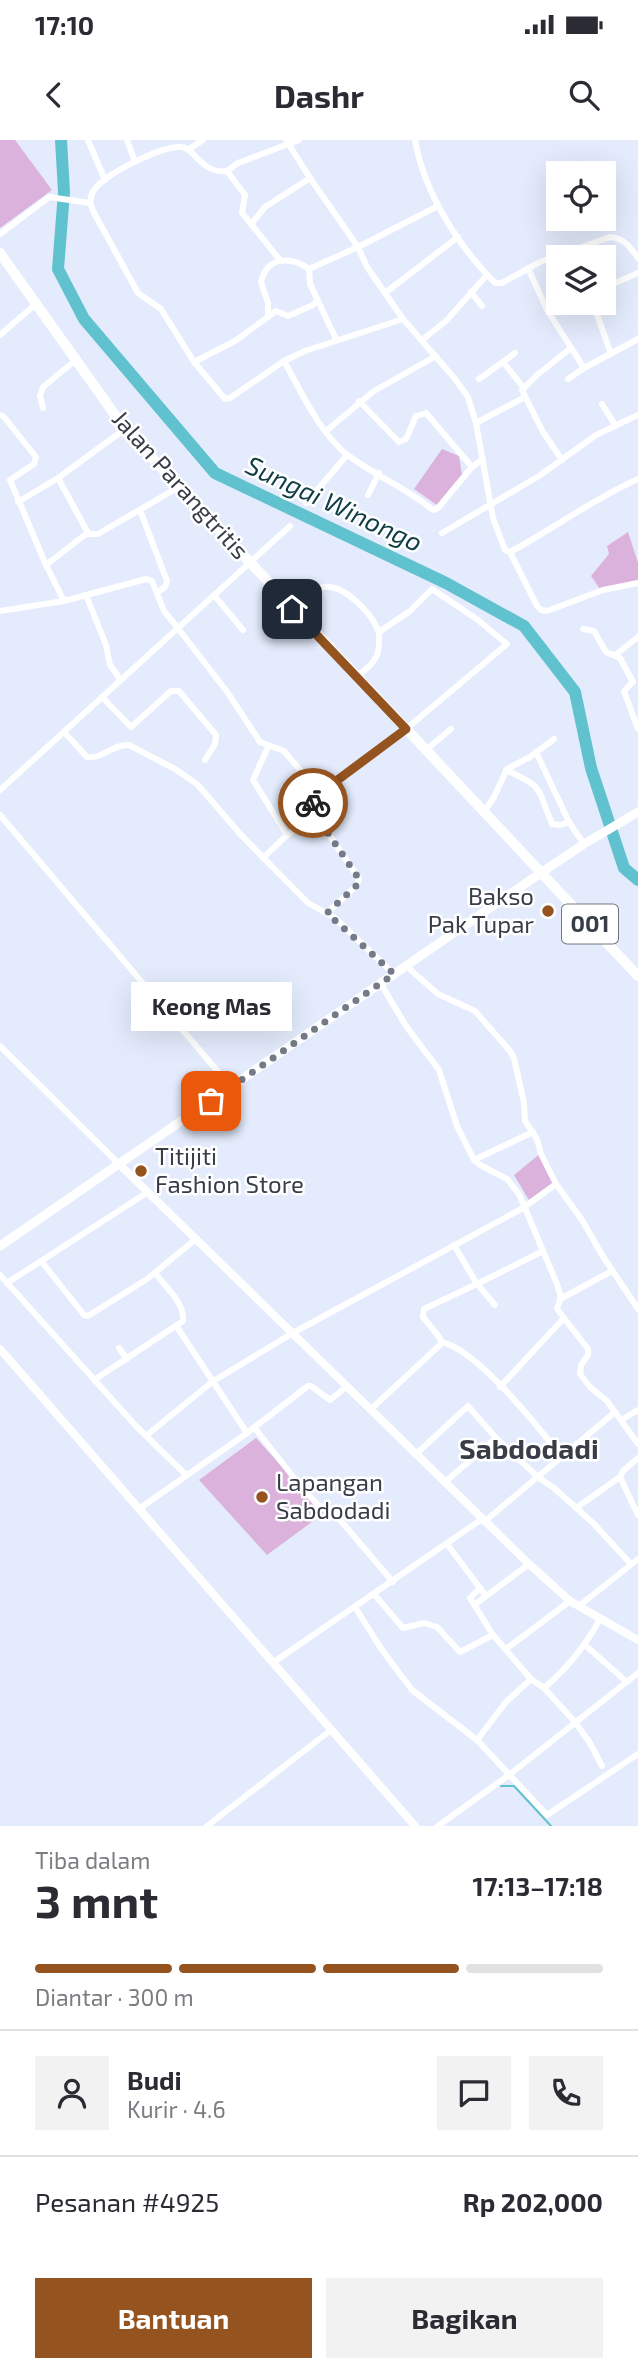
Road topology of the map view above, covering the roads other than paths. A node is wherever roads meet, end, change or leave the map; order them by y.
1 (88, 140) edge
2 (127, 140) edge
3 (204, 140) edge
4 (299, 140) edge
5 (415, 140) edge
6 (287, 142) edge
7 (189, 149) junction
8 (135, 162) junction
9 (227, 171) junction
10 (310, 178) junction
11 (104, 180) junction
12 (90, 203) junction
13 (438, 206) junction
14 (251, 224) junction
15 (0, 233) edge
16 (458, 237) junction
17 (584, 245) edge
18 (358, 247) junction
19 (0, 253) edge
20 (638, 258) edge
21 (280, 260) junction
22 (546, 260) edge
23 (4, 268) edge
24 (528, 268) junction
25 (309, 269) junction
26 (638, 273) edge
27 (487, 275) junction
28 (616, 283) edge
29 (471, 292) junction
30 (385, 293) junction
31 (317, 301) junction
32 (37, 303) junction
33 (482, 306) dead end
34 (597, 315) edge
35 (268, 316) junction
36 (403, 319) junction
37 (0, 335) edge
38 (336, 339) junction
39 (638, 339) edge
40 (422, 340) junction
41 (571, 348) junction
42 (515, 352) dead end
43 (611, 354) junction
44 (436, 356) junction
45 (76, 359) junction
46 (284, 361) junction
47 (194, 362) junction
48 (503, 362) junction
49 (584, 368) junction
50 (479, 379) dead end
51 (568, 379) dead end
52 (523, 387) junction
53 (524, 397) junction
54 (359, 401) junction
55 (602, 404) dead end
56 (43, 408) dead end
57 (0, 415) edge
58 (638, 415) edge
59 (476, 423) junction
60 (615, 425) junction
61 (125, 429) junction
62 (326, 431) junction
63 (347, 455) junction
64 (483, 459) junction
65 (562, 460) junction
66 (472, 467) junction
67 (379, 473) junction
68 (58, 478) junction
69 (638, 478) edge
70 (10, 480) junction
71 (0, 483) edge
72 (179, 487) junction
73 (368, 495) dead end
74 (18, 502) junction
75 (306, 503) dead end
76 (490, 504) junction
77 (140, 510) junction
78 (290, 526) dead end
79 (88, 533) junction
80 (442, 533) dead end
81 (510, 552) junction
82 (249, 563) junction
83 (46, 565) junction
84 (638, 583) edge
85 (158, 592) junction
86 (86, 595) junction
87 (214, 596) junction
88 (64, 601) junction
89 (292, 609) junction
90 (0, 611) edge
91 (177, 627) junction
92 (583, 629) dead end
93 (243, 630) dead end
94 (379, 632) junction
95 (638, 637) edge
96 (615, 655) junction
97 (356, 677) junction
98 (120, 679) junction
99 (102, 697) junction
100 (638, 700) edge
101 (629, 704) junction
102 (406, 729) junction
103 (450, 729) dead end
104 (638, 729) edge
105 (64, 732) junction
106 (554, 739) dead end
107 (268, 747) junction
108 (426, 750) junction
109 (536, 752) junction
110 (205, 760) dead end
111 (506, 770) junction
112 (0, 790) edge
113 (312, 799) junction
114 (484, 812) junction
115 (638, 812) edge
116 (0, 815) edge
117 (316, 815) junction
118 (569, 822) junction
119 (287, 835) junction
120 (584, 844) junction
121 (263, 858) junction
122 (542, 872) junction
123 (327, 913) junction
124 (406, 966) junction
125 (394, 974) junction
126 (638, 976) edge
127 (381, 984) junction
128 (0, 1046) edge
129 (231, 1087) junction
130 (533, 1132) junction
131 (474, 1160) junction
132 (120, 1165) junction
133 (556, 1184) junction
134 (148, 1192) junction
135 (523, 1208) junction
136 (196, 1239) junction
137 (454, 1245) junction
138 (0, 1246) edge
139 (543, 1251) junction
140 (42, 1262) junction
141 (612, 1271) junction
142 (155, 1273) junction
143 (0, 1275) edge
144 (7, 1283) junction
145 (477, 1284) junction
146 (560, 1300) junction
147 (495, 1305) dead end
148 (638, 1309) edge
149 (564, 1318) junction
150 (177, 1327) junction
151 (291, 1334) junction
152 (442, 1342) junction
153 (120, 1348) dead end
154 (0, 1349) edge
155 (127, 1359) junction
156 (94, 1380) junction
157 (212, 1382) junction
158 (346, 1387) junction
159 (500, 1387) junction
160 (370, 1410) junction
161 (638, 1410) edge
162 (615, 1412) junction
163 (621, 1420) junction
164 (254, 1427) junction
165 (247, 1433) junction
166 (147, 1435) junction
167 (496, 1438) junction
168 (638, 1444) edge
169 (415, 1455) junction
170 (562, 1457) junction
171 (638, 1458) edge
172 (186, 1475) junction
173 (538, 1477) junction
174 (620, 1477) junction
175 (445, 1482) junction
176 (576, 1508) junction
177 (139, 1509) junction
178 (637, 1512) edge
179 (483, 1520) junction
180 (447, 1544) junction
181 (638, 1559) edge
182 (529, 1564) junction
183 (631, 1564) junction
184 (393, 1582) junction
185 (480, 1588) junction
186 (374, 1594) junction
187 (486, 1596) junction
188 (570, 1601) junction
189 (474, 1605) junction
190 (579, 1606) junction
191 (355, 1607) junction
192 (600, 1619) junction
193 (493, 1635) junction
194 (638, 1640) edge
195 (584, 1645) junction
196 (506, 1649) junction
197 (274, 1662) junction
198 (638, 1673) edge
199 (531, 1679) junction
200 (627, 1682) junction
201 (544, 1688) junction
202 (575, 1722) junction
203 (331, 1730) junction
204 (477, 1740) junction
205 (638, 1754) edge
206 (601, 1766) dead end
207 (509, 1775) junction
208 (207, 1826) edge
209 (415, 1826) edge
210 (438, 1826) edge

1 - 11 street
2 - 8 street
3 - 7 street
4 - 6 street
5 - 13 street
6 - 9 street
6 - 10 street
7 - 8 street
7 - 9 street
8 - 11 street
9 - 14 street
10 - 14 street
10 - 18 street
11 - 12 street
12 - 15 street
12 - 47 street
13 - 16 street
13 - 18 street
14 - 21 street
16 - 27 street
16 - 30 street
17 - 20 street
18 - 25 street
18 - 30 street
19 - 23 main road, Jalan Parangtritis / 001
21 - 25 street
21 - 35 street
22 - 24 street
23 - 32 main road, Jalan Parangtritis / 001
24 - 27 street
24 - 41 street
25 - 31 street
26 - 28 street
27 - 29 street
29 - 33 street
29 - 40 street
30 - 36 street
31 - 35 street
31 - 38 street
32 - 37 street
32 - 45 main road, Jalan Parangtritis / 001
34 - 43 street
35 - 47 street
36 - 38 street
36 - 40 street
38 - 46 street
39 - 43 street
40 - 44 street
41 - 49 street
41 - 52 street
42 - 48 street
43 - 49 street
44 - 54 street
44 - 59 street
45 - 56 street
45 - 61 main road, Jalan Parangtritis / 001
46 - 47 street
46 - 62 street
48 - 50 street
48 - 52 street
49 - 51 street
52 - 53 street
53 - 59 street
53 - 65 street
54 - 62 street
54 - 66 street
55 - 60 street
57 - 70 street
58 - 60 street
59 - 64 street
60 - 65 street
61 - 68 street
61 - 72 main road, Jalan Parangtritis / 001
62 - 63 street
63 - 67 street
63 - 75 street
64 - 66 street
64 - 76 street
65 - 76 street
66 - 67 street
67 - 73 street
68 - 74 street
68 - 79 street
69 - 81 street
70 - 71 street
70 - 74 street
72 - 77 street
72 - 82 main road, Jalan Parangtritis / 001
74 - 83 street
76 - 80 street
76 - 81 street
77 - 79 street
77 - 85 street
78 - 82 street
79 - 83 street
81 - 84 street
82 - 87 street
82 - 89 main road, Jalan Parangtritis / 001
83 - 88 street
85 - 86 street
85 - 91 street
86 - 88 street
86 - 98 street
87 - 91 street
87 - 93 street
88 - 90 street
89 - 94 street
89 - 97 main road, Jalan Parangtritis / 001
91 - 98 street
91 - 107 street
92 - 96 street
94 - 97 street
94 - 102 street
95 - 96 street
96 - 101 street
97 - 102 main road, Jalan Parangtritis / 001
98 - 99 street
99 - 105 street
99 - 110 street
100 - 101 street
101 - 104 street
102 - 108 main road, Jalan Parangtritis / 001
102 - 113 street
103 - 108 street
105 - 112 street
105 - 121 street
106 - 109 street
107 - 113 street
107 - 119 street
108 - 114 main road, Jalan Parangtritis / 001
109 - 111 street
109 - 118 street
111 - 114 street
111 - 118 street
113 - 117 street
114 - 122 main road, Jalan Parangtritis / 001
115 - 120 main road
116 - 129 street
117 - 119 street
117 - 123 street
118 - 120 street
119 - 121 street
120 - 122 main road
121 - 123 street
122 - 124 main road
122 - 126 main road, Jalan Parangtritis / 001
123 - 125 street
124 - 125 main road
124 - 130 street
125 - 127 main road
127 - 129 main road
127 - 131 street
128 - 132 street
129 - 132 main road
130 - 131 street
130 - 133 street
131 - 135 street
132 - 134 street
132 - 138 main road
133 - 135 street
133 - 141 street
134 - 136 street
134 - 140 street
135 - 137 street
135 - 139 street
136 - 142 street
136 - 151 street
137 - 145 street
137 - 151 street
139 - 145 street
139 - 146 street
140 - 142 street
140 - 144 street
141 - 146 street
141 - 148 street
142 - 150 street
143 - 144 street
144 - 156 street
145 - 147 street
145 - 152 street
146 - 149 street
149 - 159 street
149 - 162 street
150 - 155 street
150 - 157 street
151 - 157 street
151 - 158 street
152 - 159 street
152 - 160 street
153 - 155 street
154 - 177 street
155 - 156 street
156 - 166 street
157 - 165 street
157 - 166 street
158 - 160 street
158 - 164 street
159 - 170 street
160 - 169 street
161 - 163 street
162 - 163 street
162 - 170 street
163 - 168 street
164 - 165 street
164 - 184 street
165 - 172 street
166 - 172 street
167 - 169 street
167 - 173 street
167 - 175 street
169 - 175 street
170 - 173 street
171 - 174 street
172 - 177 street
173 - 176 street
173 - 179 street
174 - 176 street
174 - 178 street
175 - 179 street
176 - 183 street
177 - 197 street
179 - 180 street
179 - 182 street
180 - 184 street
180 - 185 street
181 - 183 street
182 - 187 street
182 - 188 street
183 - 190 street
184 - 186 street
185 - 187 street
185 - 189 street
186 - 191 street
186 - 193 street
187 - 189 street
188 - 190 street
188 - 196 street
189 - 193 street
190 - 192 street
191 - 197 street
191 - 204 street
192 - 194 street
192 - 195 street
193 - 196 street
195 - 200 street
195 - 201 street
196 - 199 street
197 - 203 street
198 - 200 street
199 - 201 street
199 - 204 street
200 - 202 street
201 - 202 street
202 - 206 street
202 - 207 street
203 - 208 street
203 - 209 street
204 - 207 street
205 - 207 street
207 - 210 street

